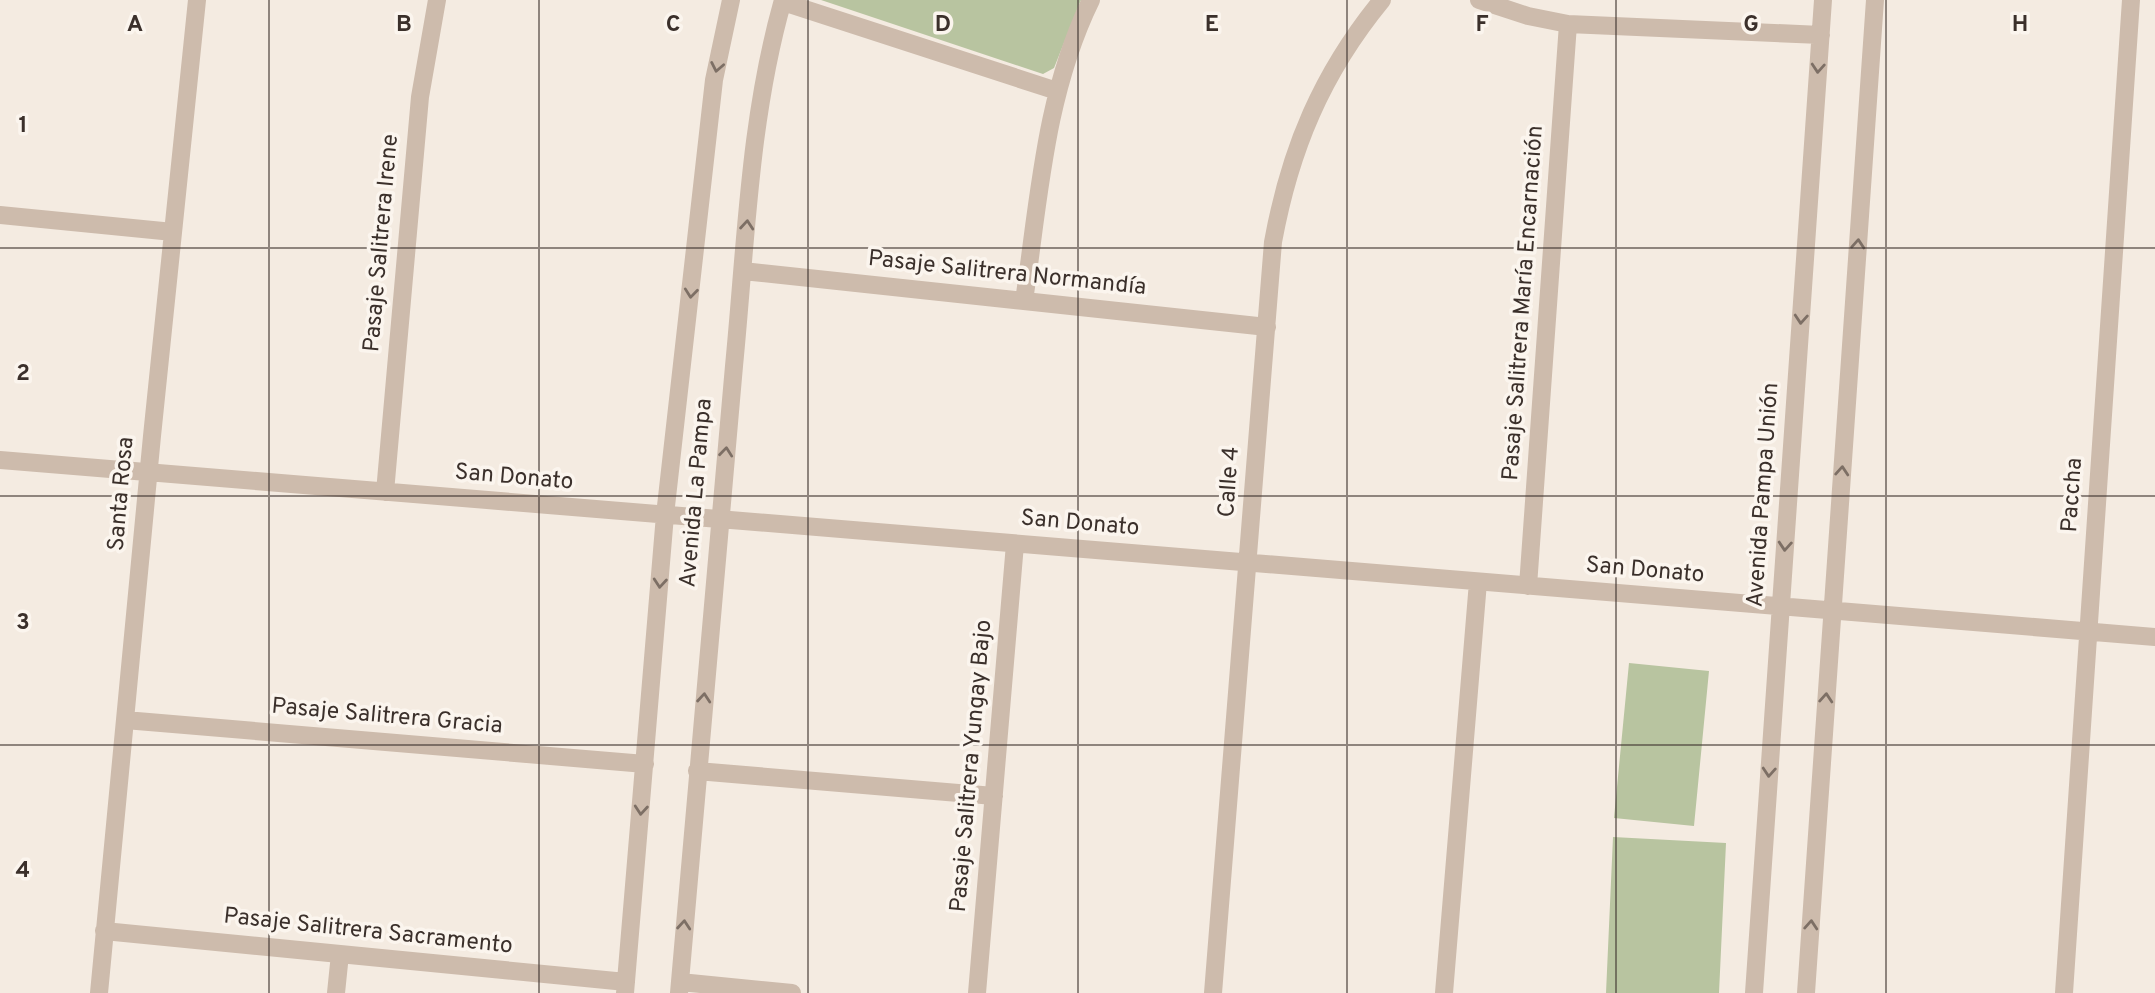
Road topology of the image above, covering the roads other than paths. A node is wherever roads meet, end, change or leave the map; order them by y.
1 (437, 0) edge
2 (731, 0) edge
3 (1091, 0) edge
4 (1382, 0) edge
5 (1479, 0) edge
6 (1823, 0) edge
7 (1875, 0) edge
8 (2132, 0) edge
9 (192, 1) edge
10 (783, 1) edge
11 (1568, 24) junction
12 (1821, 35) junction
13 (1057, 91) junction
14 (0, 215) edge
15 (173, 232) junction
16 (743, 271) junction
17 (1024, 301) junction
18 (1267, 327) junction
19 (0, 460) edge
20 (148, 473) junction
21 (385, 492) junction
22 (665, 515) junction
23 (719, 520) junction
24 (1015, 544) junction
25 (1248, 563) junction
26 (1478, 582) junction
27 (1528, 586) junction
28 (1781, 607) junction
29 (1832, 611) junction
30 (2089, 632) junction
31 (2155, 637) edge
32 (125, 720) junction
33 (645, 764) junction
34 (697, 771) junction
35 (994, 796) junction
36 (104, 931) junction
37 (340, 954) junction
38 (679, 987) edge
39 (626, 988) edge
40 (100, 993) edge
41 (336, 993) edge
42 (792, 993) edge
43 (977, 993) edge
44 (1213, 993) edge
45 (1444, 993) edge
46 (1754, 993) edge
47 (1806, 993) edge
48 (2064, 993) edge

1 - 21 street, Pasaje Salitrera Irene
2 -> 22 street, Avenida La Pampa
3 - 13 street
4 - 18 street, Calle 4
5 - 11 street
6 - 12 street, Avenida Pampa Unión
29 -> 7 street
8 - 30 street, Paccha
9 - 15 street, Santa Rosa
10 - 13 street
16 -> 10 street, Avenida La Pampa
11 - 12 street
11 - 27 street, Pasaje Salitrera María Encarnación
12 -> 28 street, Avenida Pampa Unión
13 - 17 street
14 - 15 street
15 - 20 street, Santa Rosa
16 - 17 street, Pasaje Salitrera Normandía
23 -> 16 street, Avenida La Pampa
17 - 18 street, Pasaje Salitrera Normandía
18 - 25 street, Calle 4
19 - 20 street, San Donato
20 - 21 street, San Donato
20 - 32 street, Santa Rosa
21 - 22 street, San Donato
22 - 23 street, San Donato
22 -> 33 street, Avenida La Pampa
23 - 24 street, San Donato
34 -> 23 street, Avenida La Pampa
24 - 25 street, San Donato
24 - 35 street, Pasaje Salitrera Yungay Bajo
25 - 26 street, San Donato
25 - 44 street, Calle 4
26 - 27 street, San Donato
26 - 45 street
27 - 28 street, San Donato
28 - 29 street, San Donato
28 -> 46 street, Avenida Pampa Unión
29 - 30 street, San Donato
47 -> 29 street
30 - 31 street, San Donato
30 - 48 street, Paccha
32 - 33 street, Pasaje Salitrera Gracia
32 - 36 street, Santa Rosa
33 -> 39 street, Avenida La Pampa
34 - 35 street
38 -> 34 street, Avenida La Pampa
35 - 43 street, Pasaje Salitrera Yungay Bajo
36 - 37 street, Pasaje Salitrera Sacramento
36 - 40 street, Santa Rosa
37 - 39 street, Pasaje Salitrera Sacramento
37 - 41 street
38 - 42 street

